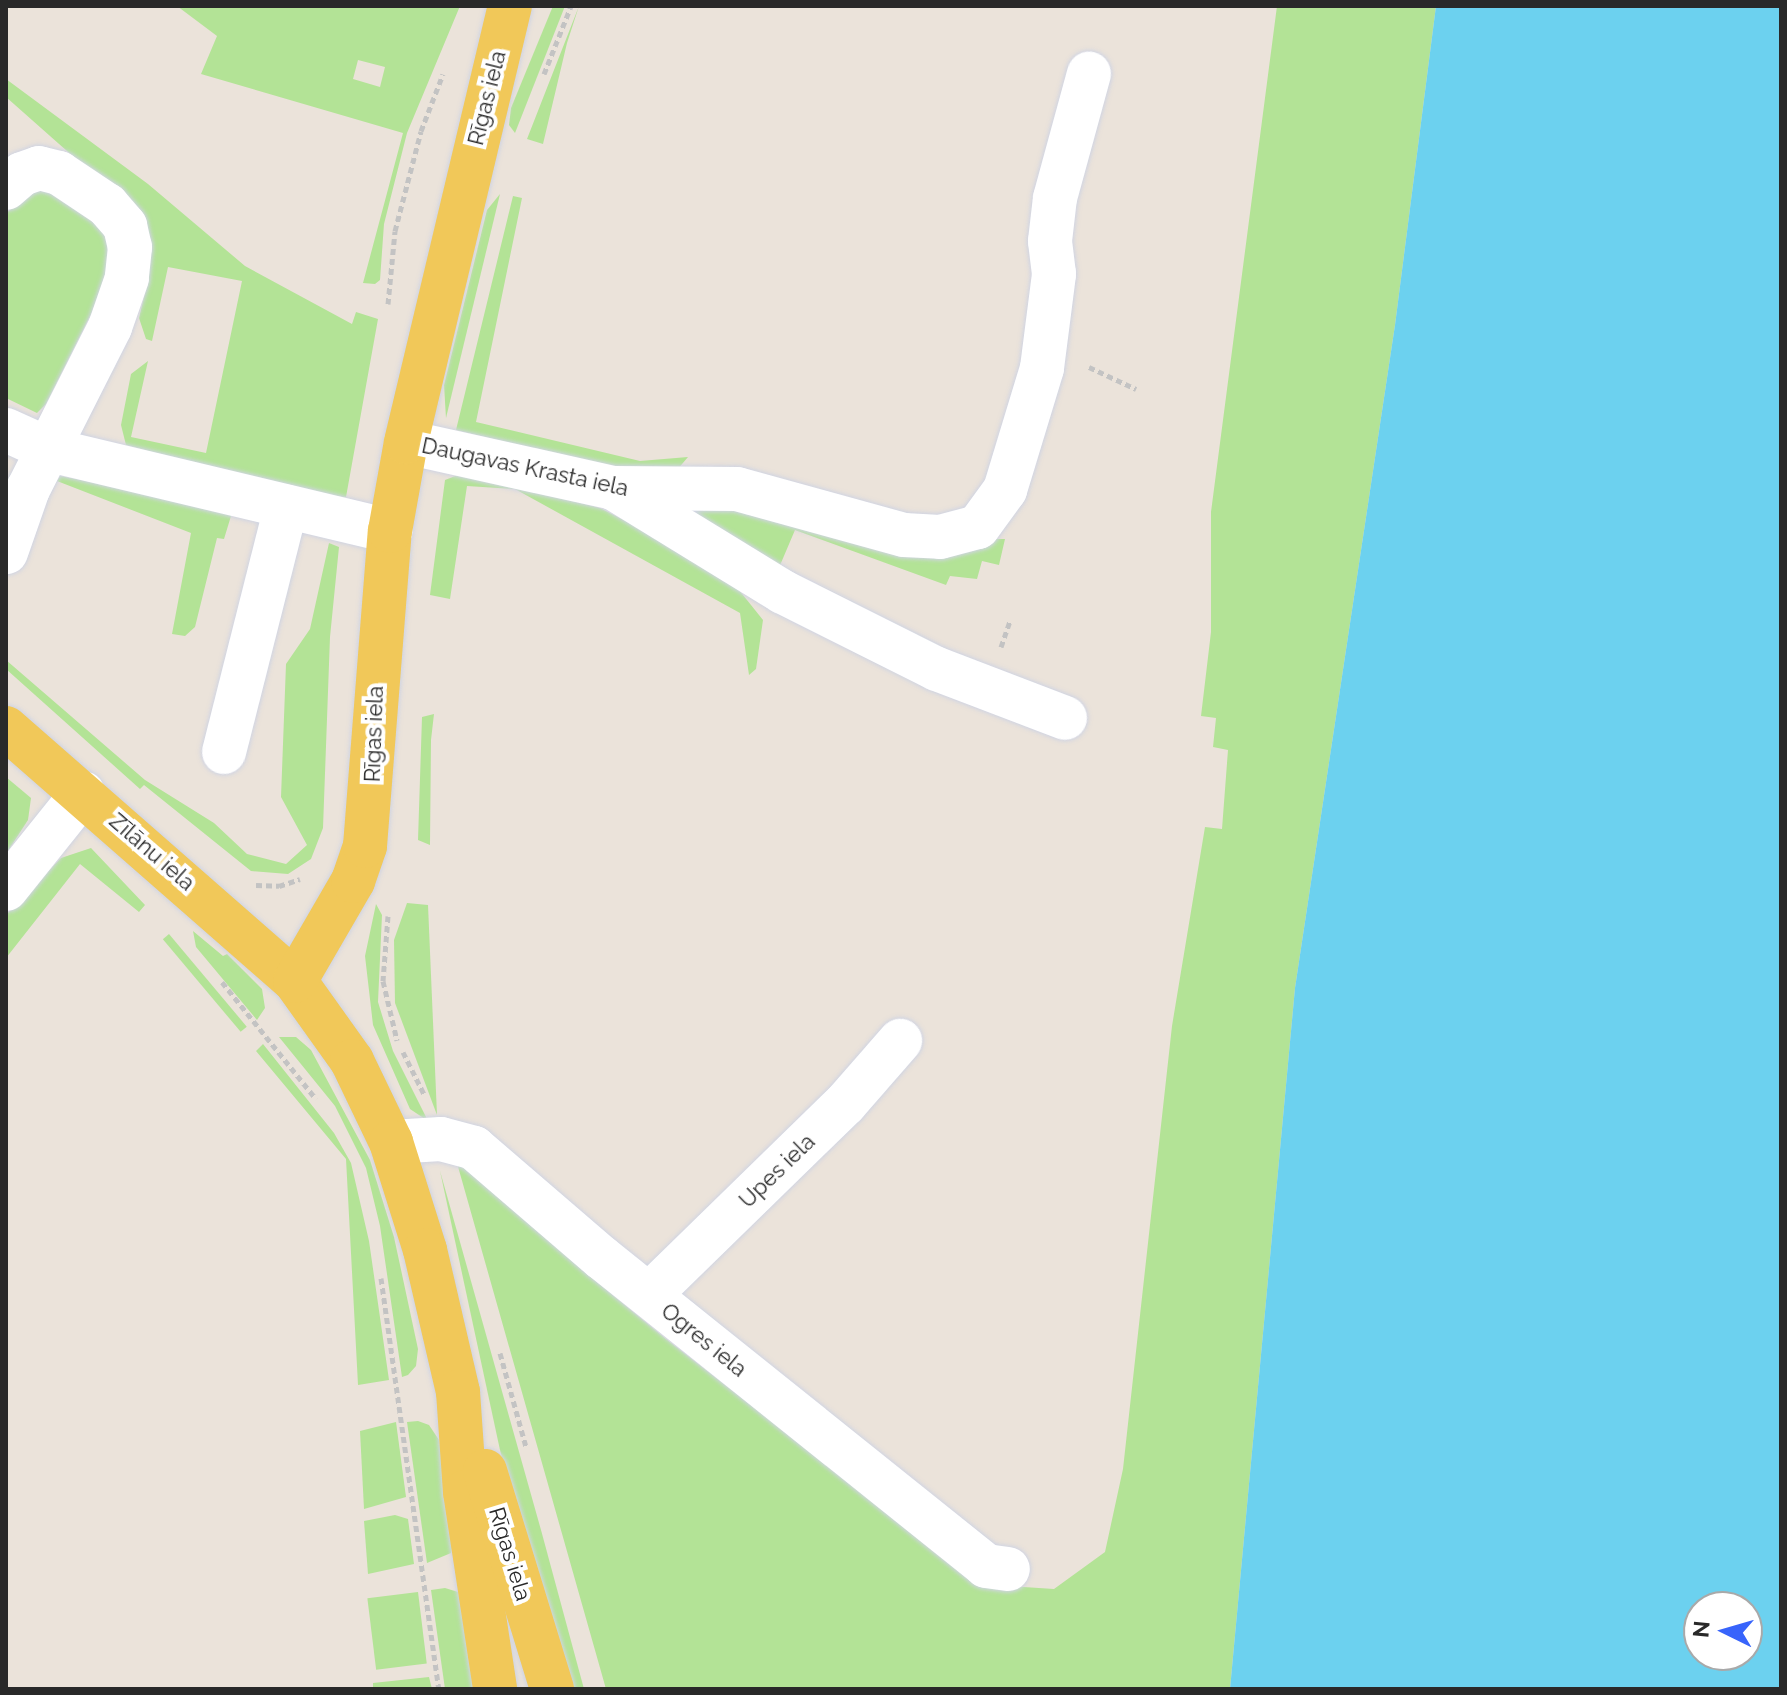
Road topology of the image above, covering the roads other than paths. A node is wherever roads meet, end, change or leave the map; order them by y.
1 (510, 6) edge
2 (1089, 74) dead end
3 (6, 188) edge
4 (6, 430) edge
5 (406, 442) junction
6 (50, 450) junction
7 (613, 488) junction
8 (286, 507) junction
9 (390, 531) junction
10 (6, 552) edge
11 (1065, 718) dead end
12 (6, 728) edge
13 (224, 752) dead end
14 (83, 793) junction
15 (6, 889) edge
16 (295, 981) junction
17 (900, 1041) dead end
18 (391, 1142) junction
19 (649, 1295) junction
20 (464, 1421) junction
21 (1008, 1569) dead end
22 (495, 1689) edge
23 (552, 1689) edge

1 - 5 main road, Rīgas iela
2 - 7 street, Daugavas Krasta iela
3 - 6 street
4 - 6 street
5 - 7 street, Daugavas Krasta iela
5 - 9 main road, Rīgas iela
6 - 8 street
6 - 10 street
7 - 11 street
8 - 9 street
8 - 13 street
9 - 16 main road, Rīgas iela
12 - 14 main road, Zīlānu iela
14 - 15 street
14 - 16 main road, Zīlānu iela
16 - 18 main road, Rīgas iela
17 - 19 street, Upes iela
18 - 19 street, Ogres iela
18 - 20 main road, Rīgas iela
19 - 21 street, Ogres iela
20 - 22 main road, Rīgas iela
20 - 23 main road, Rīgas iela

